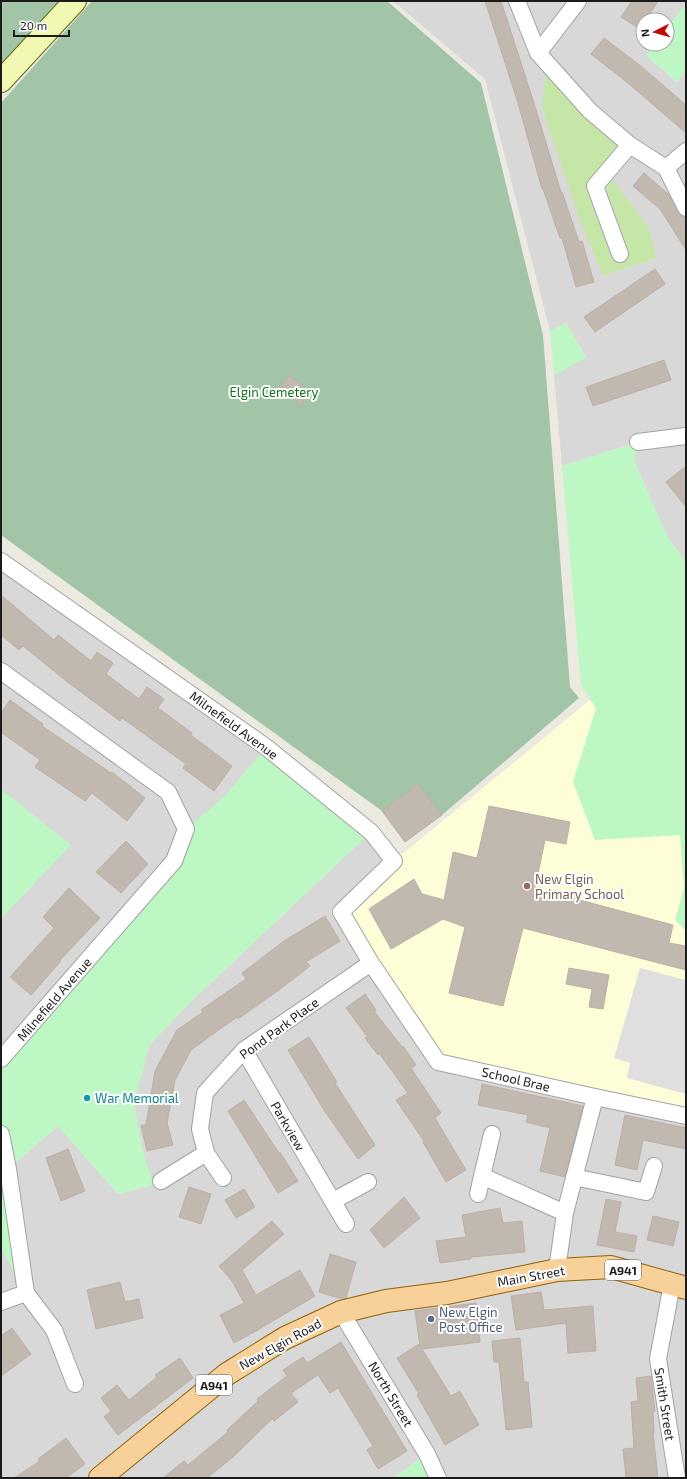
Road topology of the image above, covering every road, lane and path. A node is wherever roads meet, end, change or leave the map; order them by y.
1 (75, 1) edge
2 (517, 1) edge
3 (578, 1) edge
4 (538, 53) junction
5 (1, 81) edge
6 (630, 145) junction
7 (686, 151) edge
8 (666, 168) junction
9 (686, 208) edge
10 (620, 254) dead end
11 (686, 436) edge
12 (638, 442) dead end
13 (1, 561) edge
14 (1, 671) edge
15 (341, 912) joint
16 (371, 963) junction
17 (244, 1050) junction
18 (1, 1059) edge
19 (595, 1097) junction
20 (686, 1116) edge
21 (1, 1134) edge
22 (492, 1134) dead end
23 (206, 1153) junction
24 (654, 1166) dead end
25 (482, 1176) junction
26 (574, 1177) junction
27 (222, 1178) dead end
28 (161, 1181) dead end
29 (368, 1182) dead end
30 (478, 1194) dead end
31 (333, 1201) junction
32 (565, 1213) junction
33 (346, 1224) dead end
34 (557, 1270) junction
35 (679, 1286) edge
36 (26, 1293) junction
37 (447, 1293) joint
38 (1, 1302) edge
39 (341, 1312) junction
40 (74, 1384) dead end
41 (100, 1478) edge
42 (438, 1478) edge
43 (677, 1478) edge

1 - 5 street
2 - 4 street
3 - 4 street
4 - 6 street
6 - 8 street
6 - 10 street
7 - 8 street
8 - 9 street
11 - 12 street
13 - 15 street, Milnefield Avenue
14 - 18 street, Milnefield Avenue
15 - 16 street, School Brae
16 - 17 street, Pond Park Place
16 - 19 street, School Brae
17 - 23 street, Pond Park Place
17 - 31 street, Parkview
19 - 20 street, School Brae
19 - 26 street
21 - 36 street
22 - 25 street
23 - 27 street, Pond Park Place
23 - 28 street
24 - 26 street
25 - 30 street
25 - 32 street
26 - 32 street
29 - 31 street
31 - 33 street, Parkview
32 - 34 street
34 - 35 main road, Main Street / A941
34 - 37 main road, Main Street / A941
35 - 43 street, Smith Street
36 - 38 street
36 - 40 street
37 - 39 main road, New Elgin Road / A941
39 - 41 main road, New Elgin Road / A941
39 - 42 street, North Street

